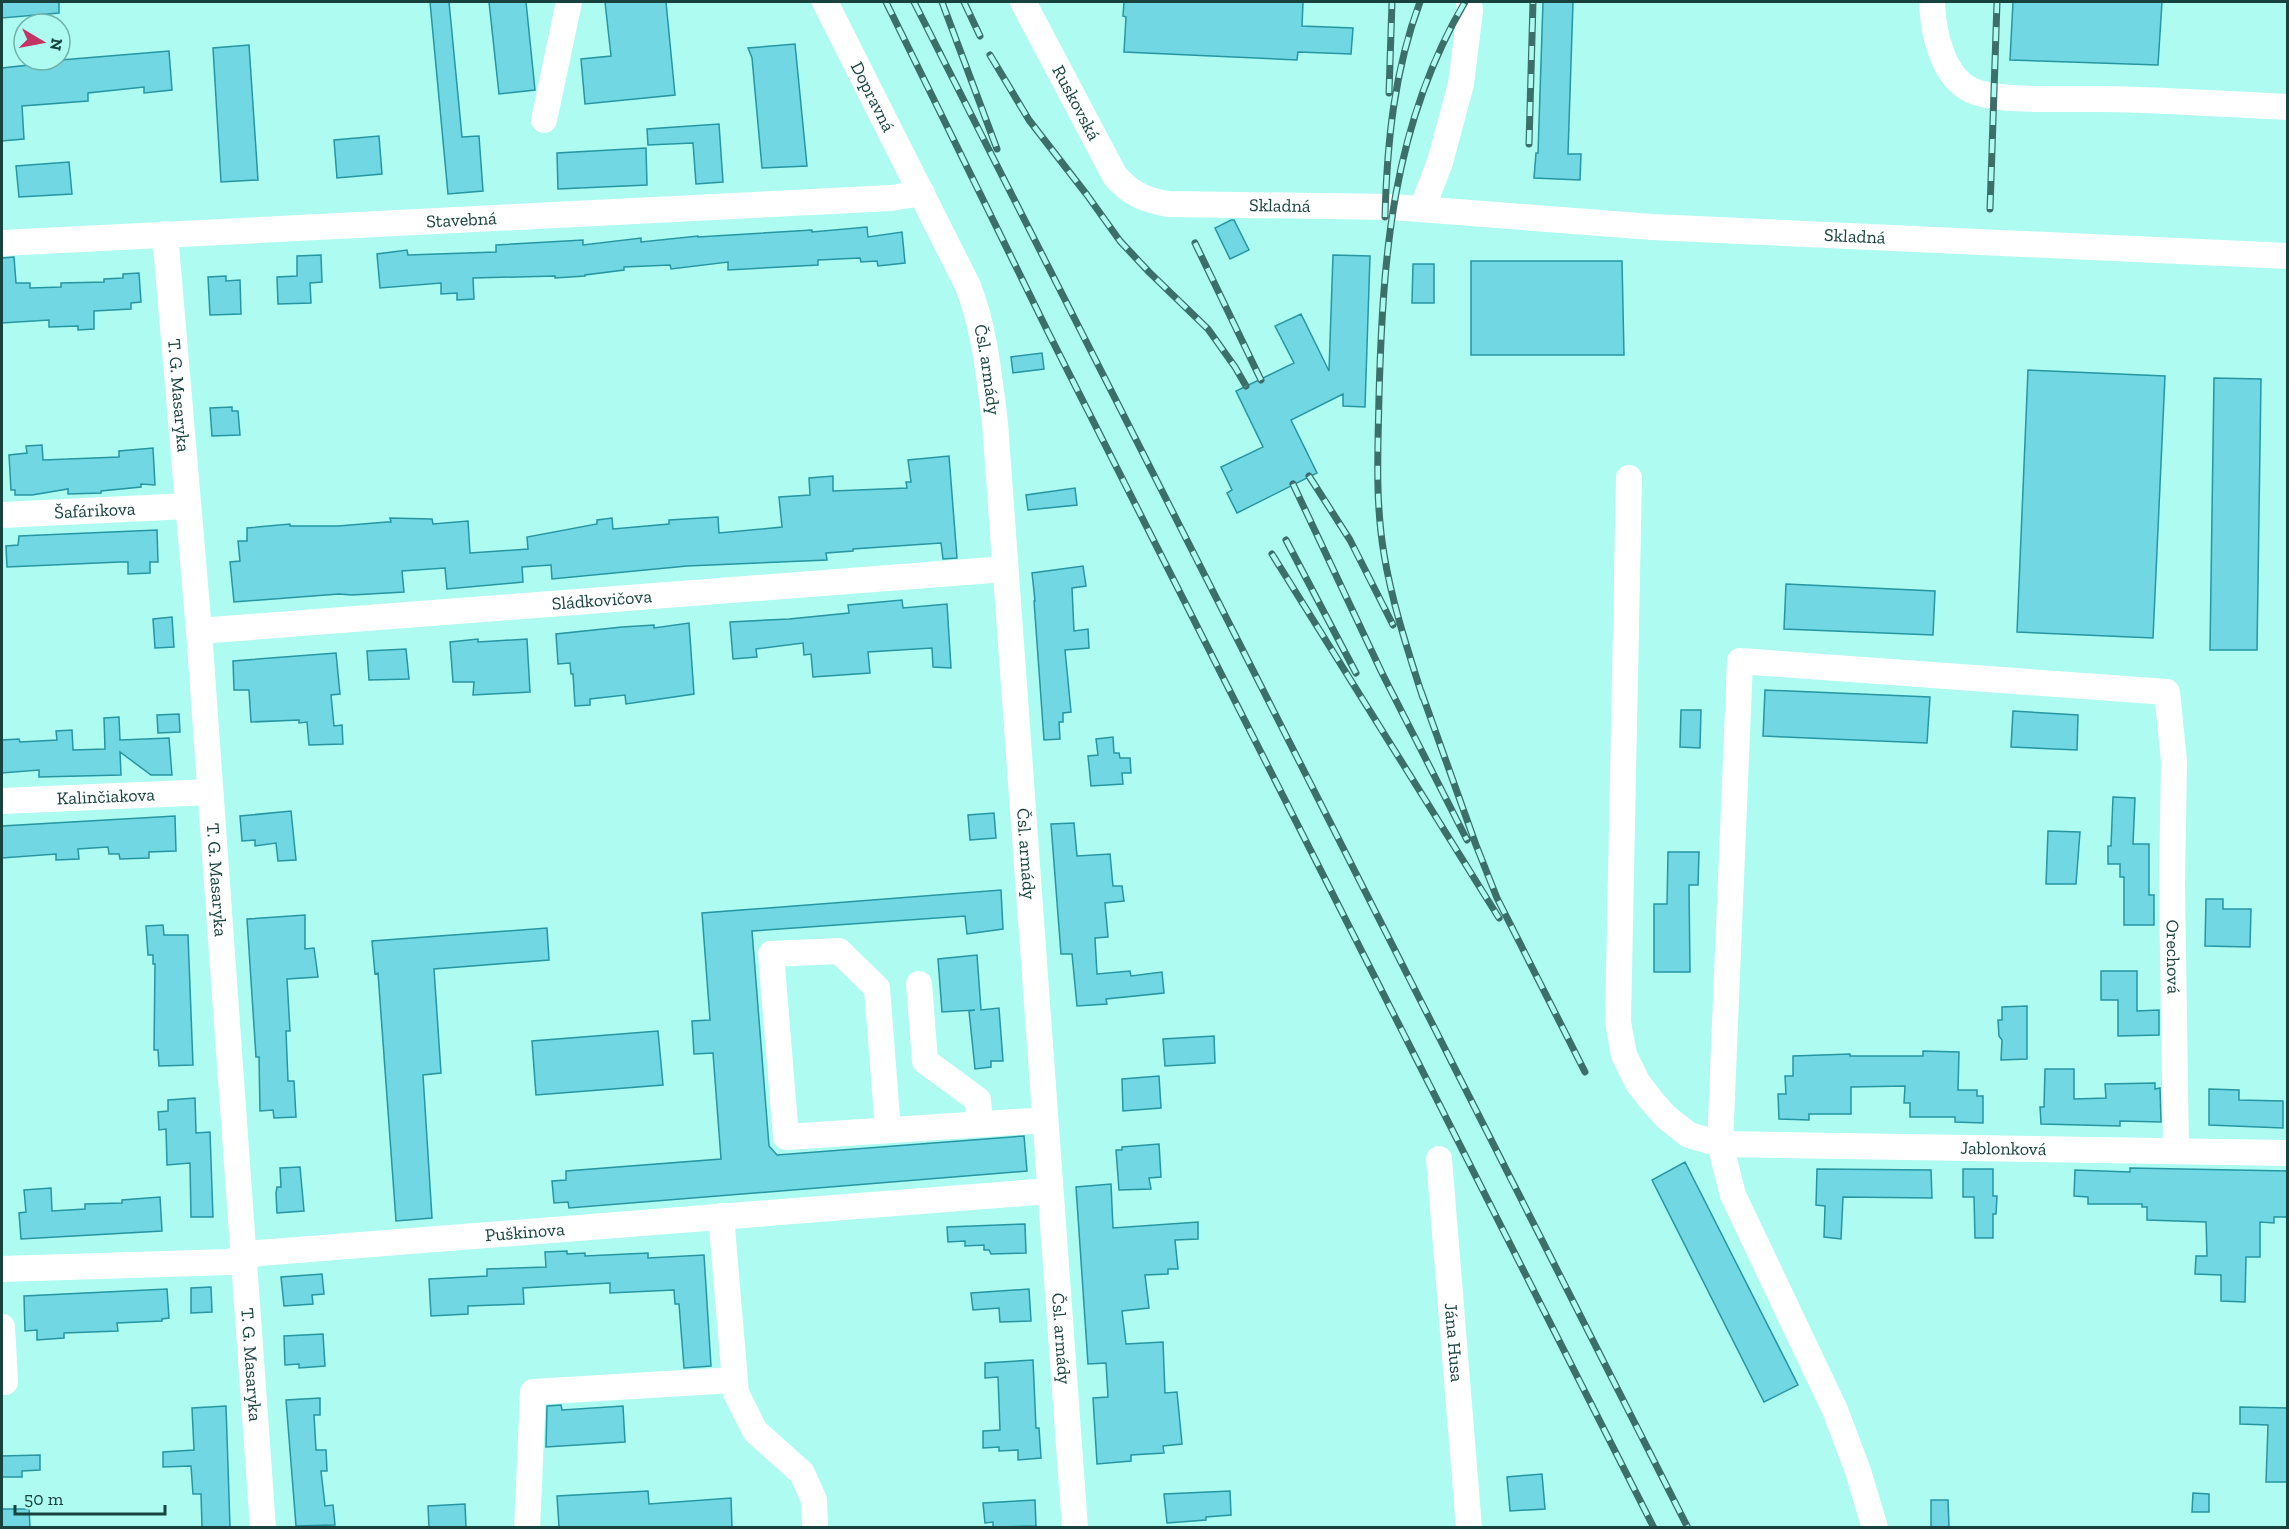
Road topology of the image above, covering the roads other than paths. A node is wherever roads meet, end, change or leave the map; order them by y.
1 (569, 2) edge
2 (825, 2) edge
3 (1023, 2) edge
4 (1469, 2) edge
5 (1932, 2) edge
6 (2288, 107) edge
7 (544, 120) dead end
8 (922, 193) junction
9 (1140, 197) joint
10 (1422, 209) junction
11 (165, 234) junction
12 (2, 243) edge
13 (2288, 256) edge
14 (1629, 478) dead end
15 (188, 506) junction
16 (2, 515) edge
17 (1005, 569) junction
18 (199, 631) junction
19 (210, 792) junction
20 (2, 801) edge
21 (919, 984) dead end
22 (1045, 1120) junction
23 (980, 1124) junction
24 (888, 1130) junction
25 (1720, 1144) junction
26 (2176, 1150) junction
27 (2288, 1153) edge
28 (1439, 1159) dead end
29 (1049, 1191) junction
30 (721, 1216) junction
31 (244, 1258) junction
32 (2, 1269) edge
33 (2, 1327) edge
34 (734, 1380) junction
35 (2, 1382) edge
36 (263, 1527) edge
37 (527, 1527) edge
38 (816, 1527) edge
39 (1076, 1527) edge
40 (1469, 1527) edge
41 (1875, 1527) edge

1 - 7 street
2 - 8 street, Dopravná
3 - 9 street, Ruskovská
4 - 10 street
5 - 6 street
8 - 11 street, Stavebná
8 - 17 street, Čsl. armády
9 - 10 street, Skladná
10 - 13 street, Skladná
11 - 12 street, Stavebná
11 - 15 street, T. G. Masaryka
14 - 25 street, Jablonková
15 - 16 street, Šafárikova
15 - 18 street, T. G. Masaryka
17 - 18 street, Sládkovičova
17 - 22 street, Čsl. armády
18 - 19 street, T. G. Masaryka
19 - 20 street, Kalinčiakova
19 - 31 street, T. G. Masaryka
21 - 23 street
22 - 23 street
22 - 29 street, Čsl. armády
23 - 24 street
24 - 24 street
25 - 26 street, Jablonková
25 - 26 street, Orechová
25 - 41 street
26 - 27 street, Jablonková
28 - 40 street, Jána Husa
29 - 30 street, Puškinova
29 - 39 street, Čsl. armády
30 - 31 street, Puškinova
30 - 34 street
31 - 32 street, Puškinova
31 - 36 street, T. G. Masaryka
33 - 35 street
34 - 37 street
34 - 38 street

